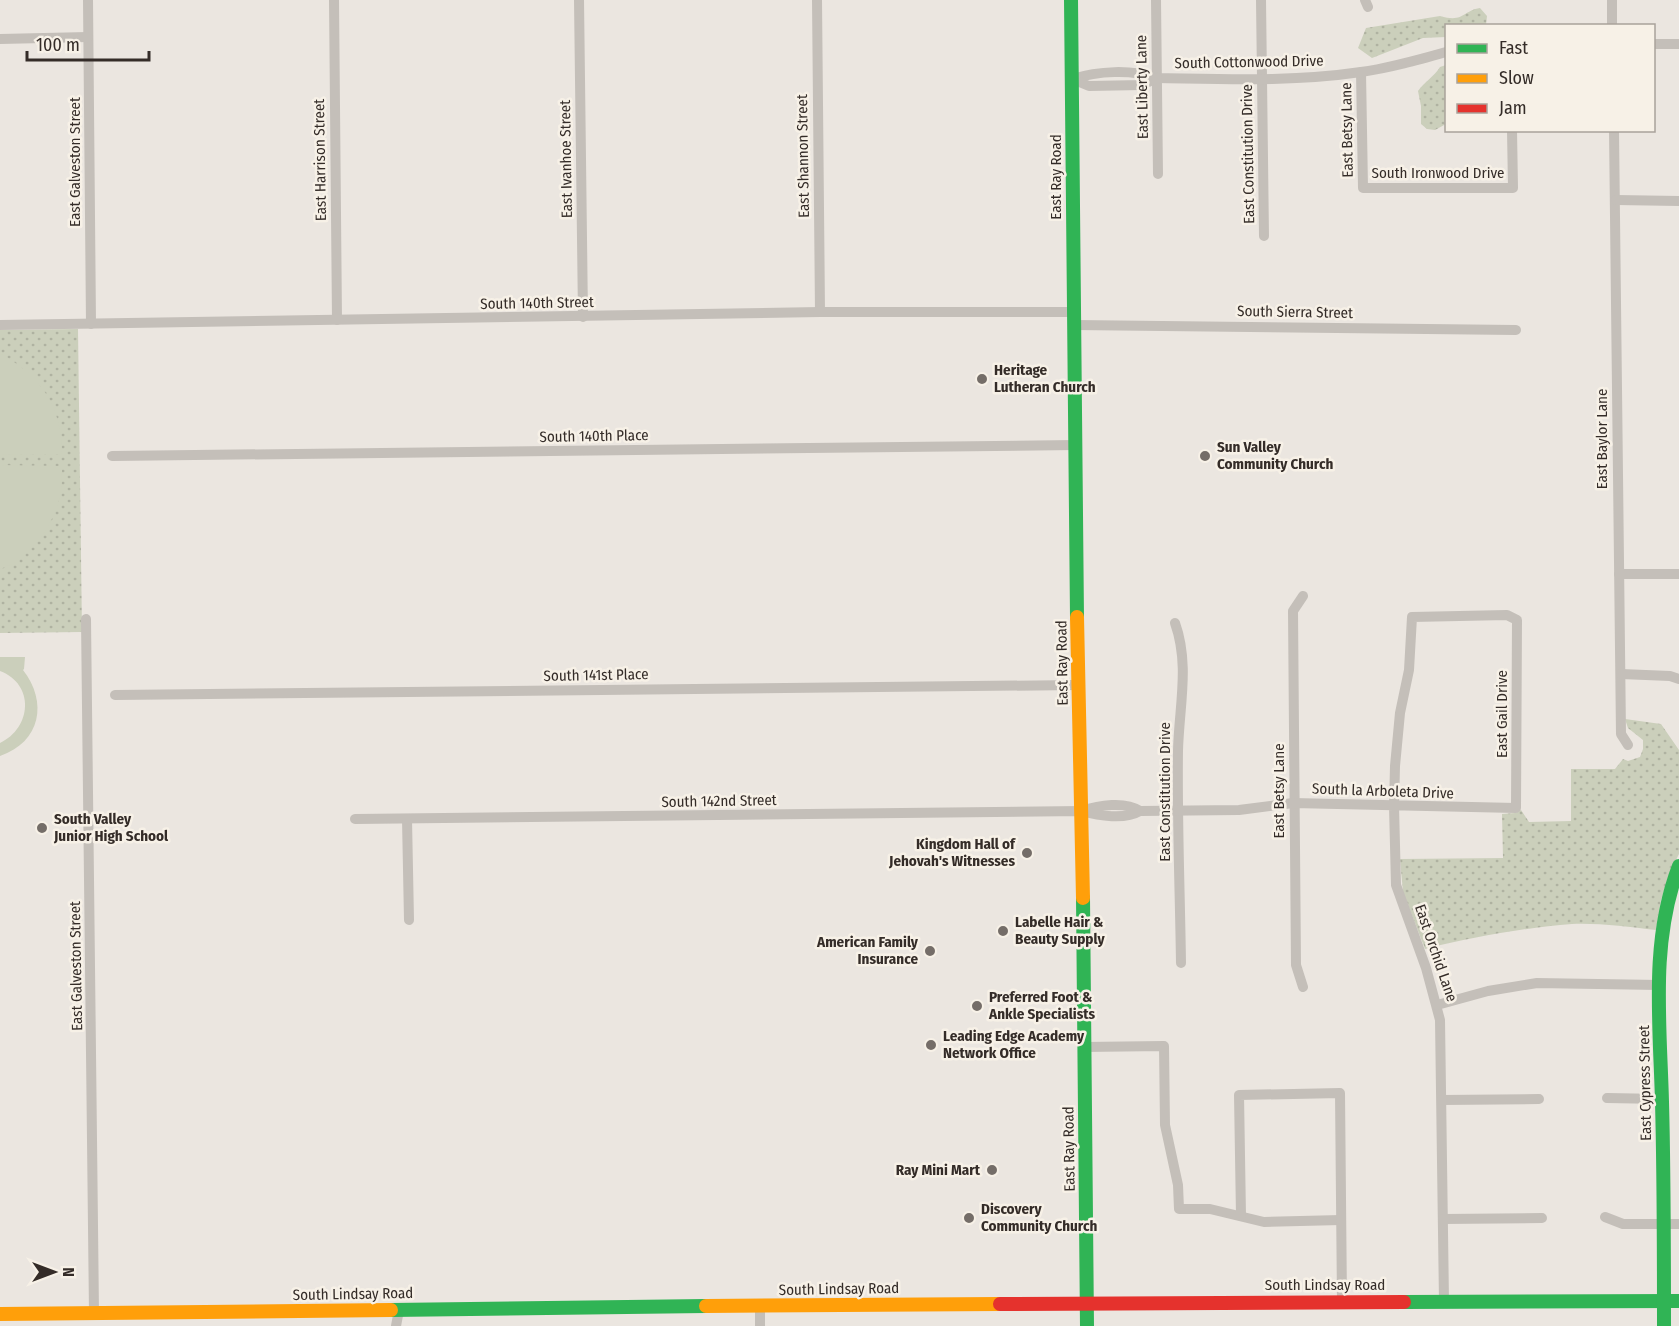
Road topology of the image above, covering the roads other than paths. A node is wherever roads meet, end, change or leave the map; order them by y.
1 (88, 0) edge
2 (333, 0) edge
3 (579, 0) edge
4 (817, 0) edge
5 (1071, 0) edge
6 (1156, 0) edge
7 (1261, 0) edge
8 (1612, 0) edge
9 (1612, 24) edge
10 (88, 37) junction
11 (0, 39) edge
12 (1655, 44) edge
13 (1679, 44) edge
14 (1445, 52) edge
15 (1361, 72) junction
16 (1157, 78) junction
17 (1072, 79) junction
18 (1262, 80) junction
19 (1512, 132) edge
20 (1614, 132) edge
21 (1158, 174) dead end
22 (1363, 188) joint
23 (1616, 200) junction
24 (1679, 201) edge
25 (1264, 236) dead end
26 (820, 312) junction
27 (583, 317) junction
28 (1074, 319) junction
29 (338, 320) junction
30 (91, 324) junction
31 (0, 325) edge
32 (1516, 330) dead end
33 (1076, 445) junction
34 (112, 456) dead end
35 (1618, 574) junction
36 (1679, 574) edge
37 (1303, 596) dead end
38 (1412, 616) joint
39 (86, 619) dead end
40 (1175, 623) dead end
41 (1621, 674) junction
42 (1679, 679) edge
43 (1078, 685) junction
44 (115, 694) dead end
45 (1628, 745) dead end
46 (1293, 803) junction
47 (1394, 806) junction
48 (1516, 808) joint
49 (1179, 811) junction
50 (1082, 812) junction
51 (355, 819) dead end
52 (407, 819) junction
53 (1679, 866) edge
54 (409, 920) dead end
55 (1181, 963) dead end
56 (1659, 985) junction
57 (1303, 987) dead end
58 (1437, 1005) junction
59 (1084, 1047) junction
60 (1607, 1098) dead end
61 (1539, 1099) dead end
62 (1662, 1099) junction
63 (1442, 1100) junction
64 (1241, 1216) junction
65 (1605, 1217) dead end
66 (1542, 1218) dead end
67 (1443, 1219) junction
68 (1341, 1220) junction
69 (1664, 1224) junction
70 (1679, 1224) edge
71 (1664, 1301) junction
72 (1679, 1301) edge
73 (1342, 1302) junction
74 (1444, 1302) junction
75 (1087, 1303) junction
76 (760, 1306) junction
77 (399, 1310) junction
78 (94, 1313) junction
79 (0, 1314) edge
80 (396, 1326) edge
81 (760, 1326) edge
82 (1087, 1326) edge
83 (1664, 1326) edge

1 - 10 street, East Galveston Street
2 - 29 street, East Harrison Street
3 - 27 street, East Ivanhoe Street
4 - 26 street, East Shannon Street
5 - 17 main road, East Ray Road
6 - 16 street, East Liberty Lane
7 - 18 street, East Constitution Drive
8 - 9 street
10 - 11 street
10 - 30 street, East Galveston Street
12 - 13 street
14 - 15 street, South Cottonwood Drive
15 - 18 street, South Cottonwood Drive
15 - 22 street, East Betsy Lane
16 - 17 street, South Cottonwood Drive
16 - 18 street, South Cottonwood Drive
16 - 21 street, East Liberty Lane
17 - 28 main road, East Ray Road
18 - 25 street, East Constitution Drive
19 - 22 street, South Ironwood Drive
20 - 23 street, East Baylor Lane
23 - 24 street
23 - 35 street, East Baylor Lane
26 - 27 street, South 140th Street
26 - 28 street, South 140th Street
27 - 29 street, South 140th Street
28 - 32 street, South Sierra Street
28 - 33 main road, East Ray Road
29 - 30 street, South 140th Street
30 - 31 street, South 140th Street
33 - 34 street, South 140th Place
33 - 43 main road, East Ray Road
35 - 36 street
35 - 41 street, East Baylor Lane
37 - 46 street, East Betsy Lane
38 - 47 street, East Orchid Lane
38 - 48 street, East Gail Drive
39 - 78 street, East Galveston Street
40 - 49 street, East Constitution Drive
41 - 42 street
41 - 45 street, East Baylor Lane
43 - 44 street, South 141st Place
43 - 50 main road, East Ray Road
46 - 47 street, South la Arboleta Drive
46 - 49 street, South la Arboleta Drive
46 - 57 street, East Betsy Lane
47 - 48 street, South la Arboleta Drive
47 - 58 street, East Orchid Lane
49 - 50 street, South la Arboleta Drive
49 - 55 street, East Constitution Drive
50 - 52 street, South 142nd Street
50 - 59 main road, East Ray Road
51 - 52 street, South 142nd Street
52 - 54 street
53 - 56 main road, East Cypress Street
56 - 58 street
56 - 62 main road, East Cypress Street
58 - 63 street, East Orchid Lane
59 - 64 street
59 - 75 main road, East Ray Road
60 - 62 street
61 - 63 street
62 - 69 main road, East Cypress Street
63 - 67 street, East Orchid Lane
64 - 68 street
64 - 68 street
65 - 69 street
66 - 67 street
67 - 74 street, East Orchid Lane
68 - 73 street
69 - 70 street
69 - 71 main road, East Cypress Street
71 - 72 main road, South Lindsay Road
71 - 74 main road, South Lindsay Road
71 - 83 main road
73 - 74 main road, South Lindsay Road
73 - 75 main road, South Lindsay Road
75 - 76 main road, South Lindsay Road
75 - 82 main road, East Ray Road
76 - 77 main road, South Lindsay Road
76 - 81 street
77 - 78 main road, South Lindsay Road
77 - 80 street
78 - 79 main road, South Lindsay Road

